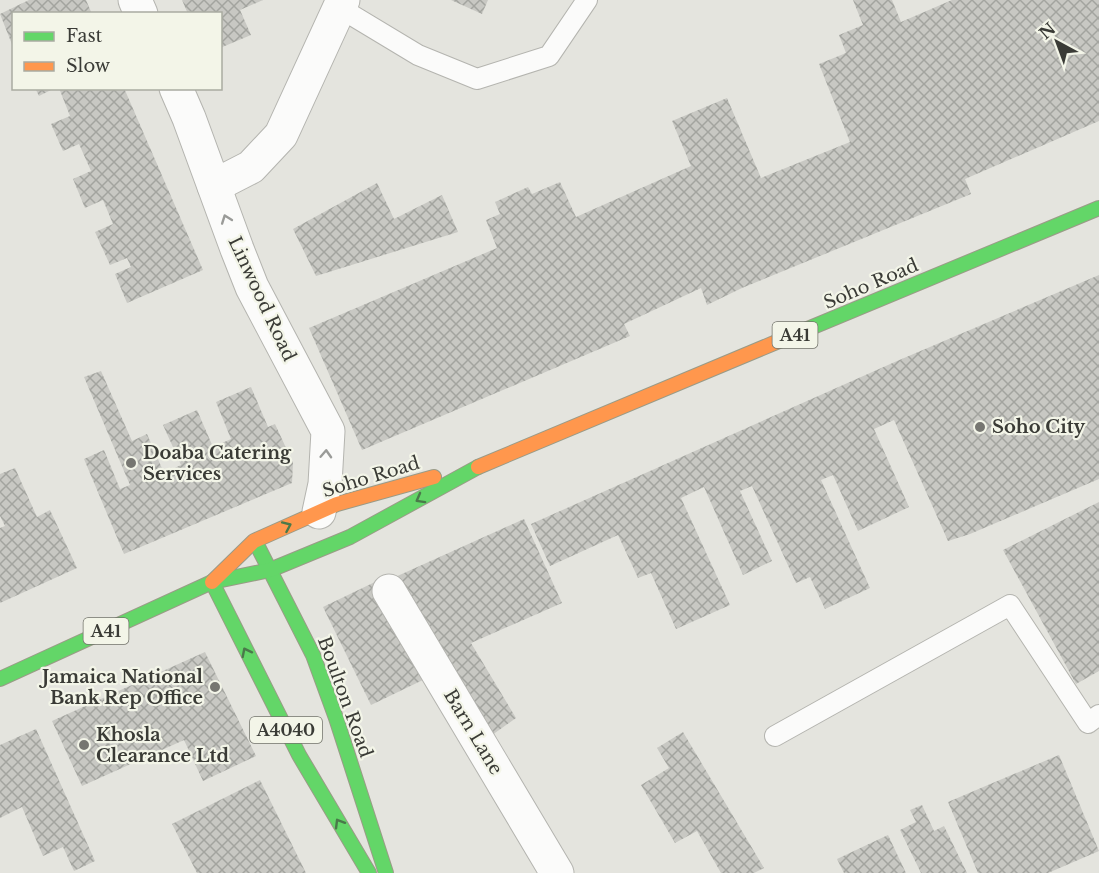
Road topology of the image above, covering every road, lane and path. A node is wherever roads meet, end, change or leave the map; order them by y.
1 (587, 0) edge
2 (342, 4) edge
3 (177, 90) edge
4 (214, 186) junction
5 (1099, 208) edge
6 (490, 461) junction
7 (319, 512) junction
8 (254, 541) junction
9 (270, 570) junction
10 (212, 582) junction
11 (389, 591) dead end
12 (0, 679) edge
13 (1099, 715) edge
14 (775, 736) dead end
15 (369, 873) edge
16 (386, 873) edge
17 (557, 873) edge

1 - 2 lane
2 - 4 street
3 - 4 street, Linwood Road
7 -> 4 street, Linwood Road
5 - 6 main road, Soho Road / A41
6 - 7 main road, Soho Road / A41
6 -> 9 main road, Soho Road / A41
8 -> 7 main road, Soho Road / A41
8 - 9 main road, Boulton Road / A4040
8 - 10 main road, Soho Road / A41
9 - 10 main road, Soho Road / A41
9 - 16 main road, Boulton Road / A4040
10 - 12 main road, Soho Road / A41
15 -> 10 main road, A4040
11 - 17 street, Barn Lane
13 - 14 lane

